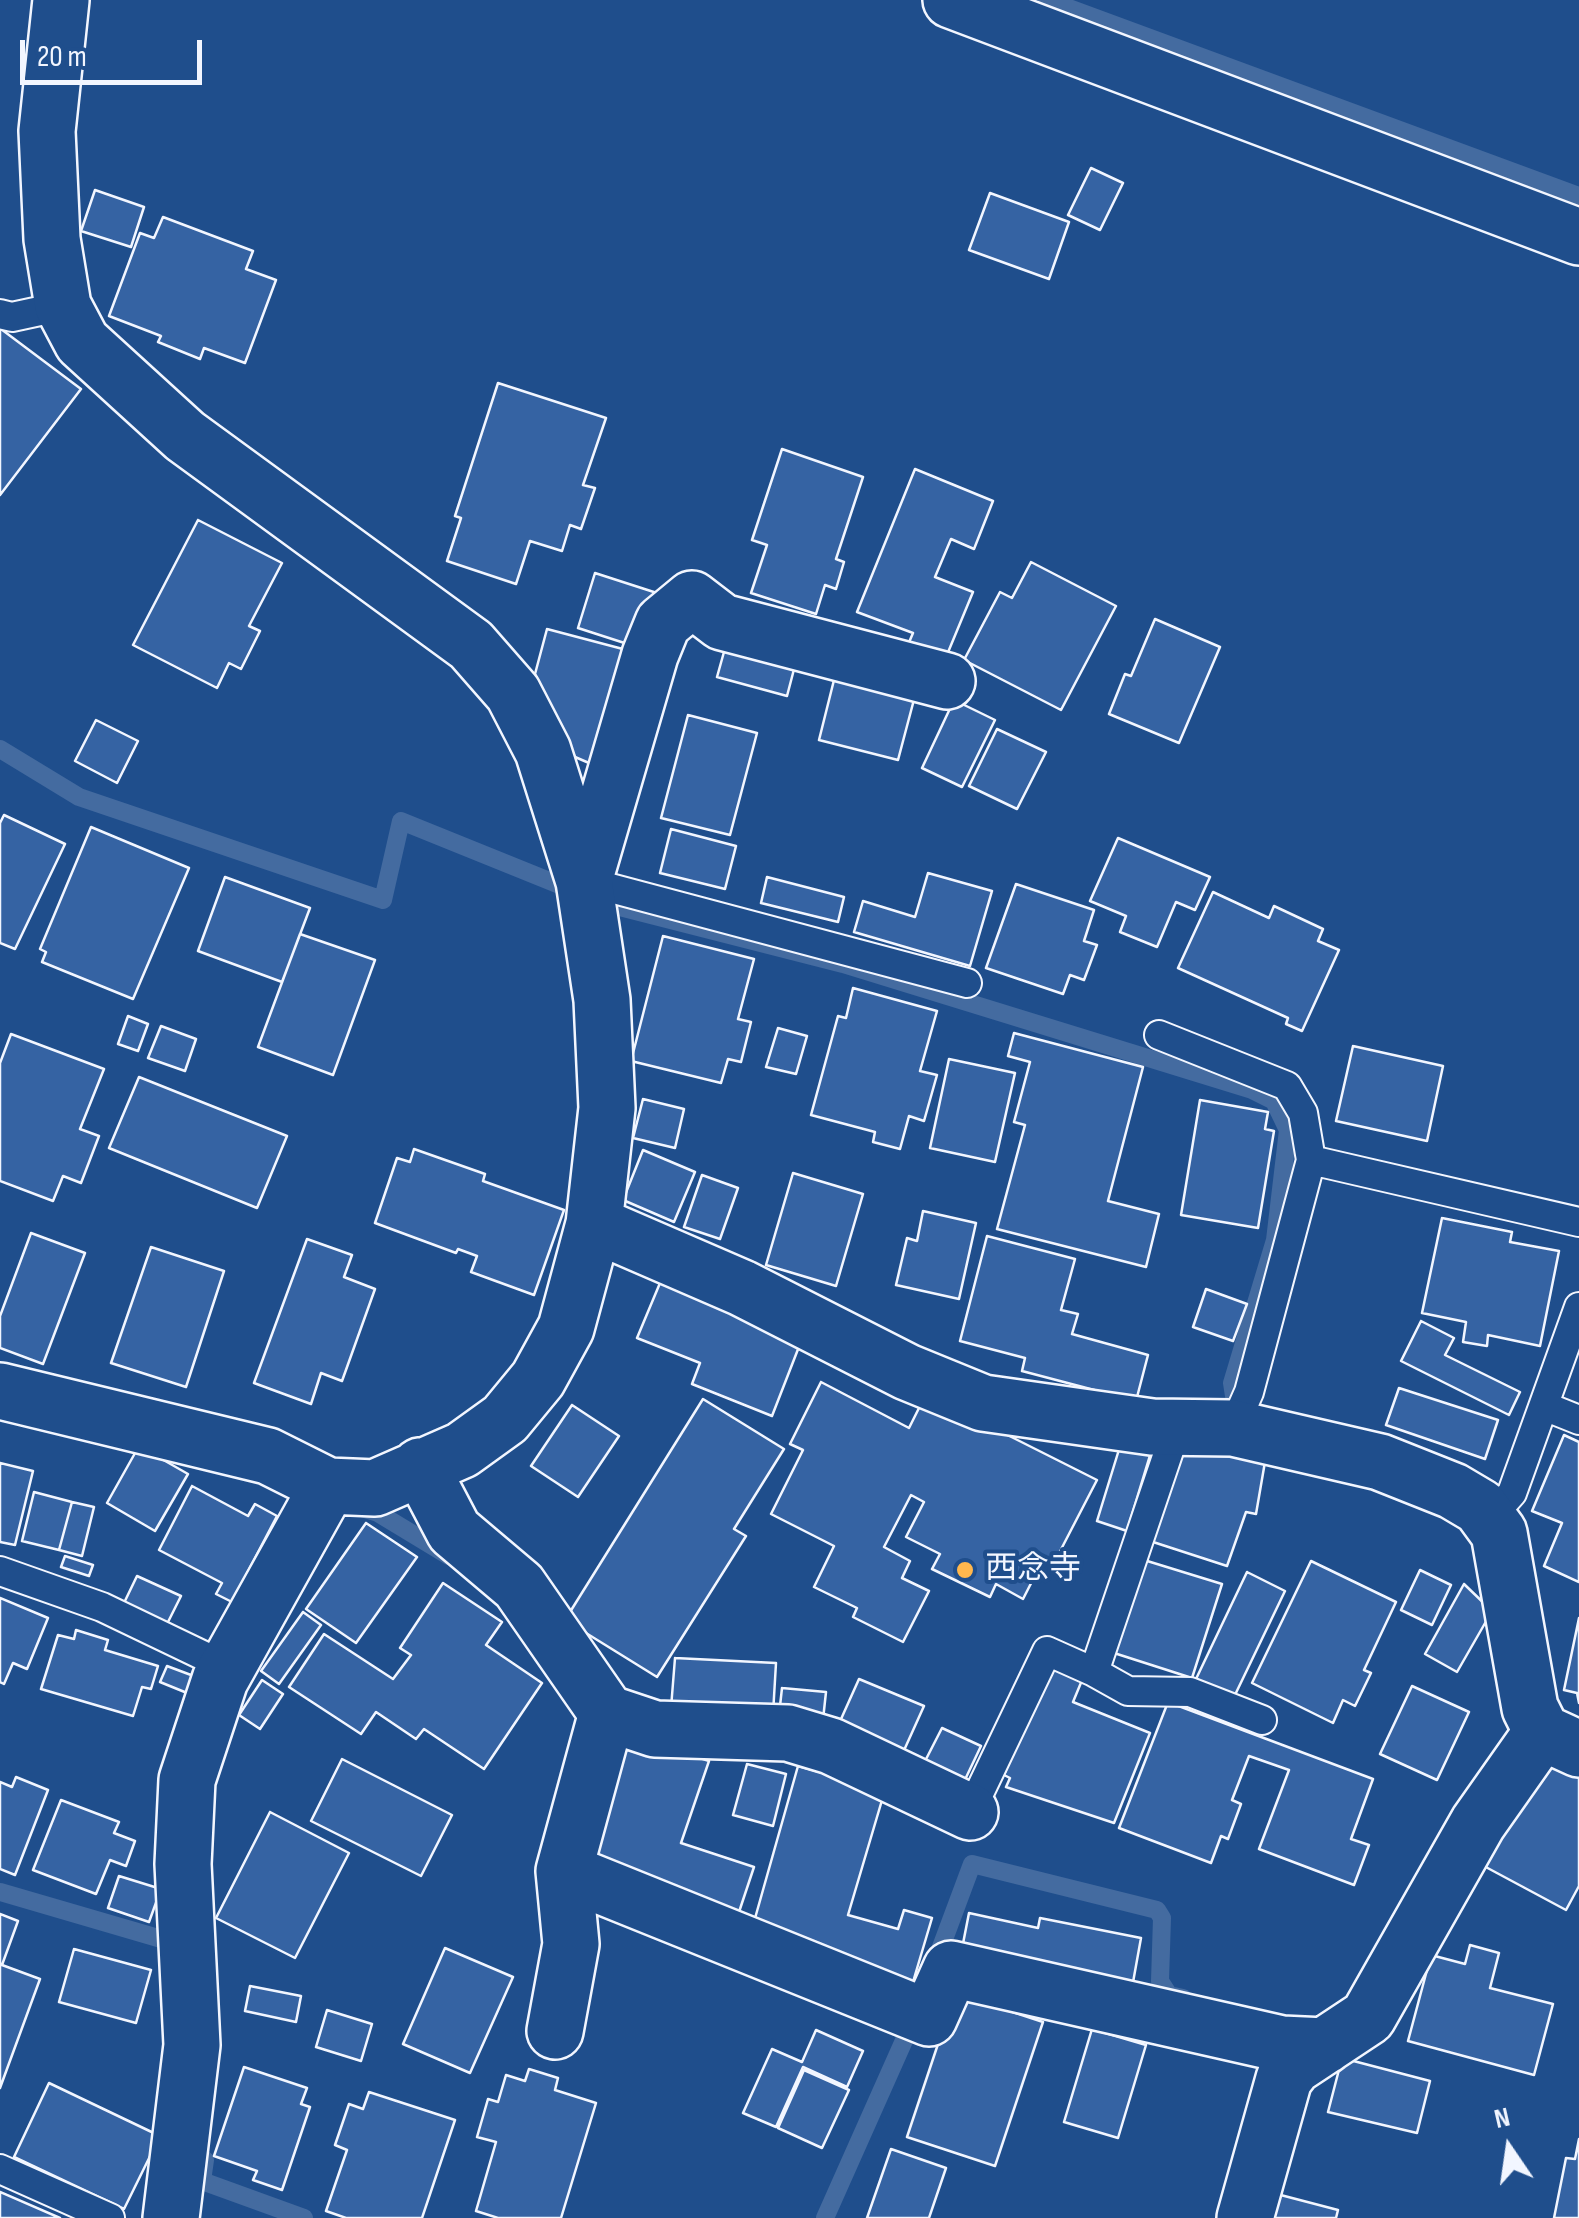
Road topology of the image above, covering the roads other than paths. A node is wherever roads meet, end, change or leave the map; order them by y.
1 (61, 0) edge
2 (951, 0) edge
3 (1579, 237) edge
4 (63, 306) junction
5 (0, 314) edge
6 (947, 681) dead end
7 (584, 881) junction
8 (967, 982) dead end
9 (1159, 1036) dead end
10 (1311, 1160) junction
11 (1579, 1222) edge
12 (594, 1224) junction
13 (1579, 1307) edge
14 (0, 1392) edge
15 (1544, 1406) junction
16 (1579, 1420) edge
17 (1177, 1427) junction
18 (1233, 1428) junction
19 (420, 1466) junction
20 (328, 1486) junction
21 (1489, 1520) junction
22 (0, 1572) edge
23 (227, 1666) junction
24 (1094, 1672) junction
25 (607, 1712) junction
26 (1262, 1720) dead end
27 (1561, 1741) edge
28 (970, 1812) joint
29 (564, 1871) junction
30 (555, 2031) dead end
31 (1325, 2046) junction
32 (0, 2169) edge
33 (110, 2218) edge
34 (171, 2218) edge
35 (1245, 2218) edge

1 - 4 street
2 - 3 street
4 - 5 lane
4 - 7 street
6 - 7 street
7 - 8 lane
7 - 12 street
9 - 10 lane
10 - 11 lane
10 - 18 lane
12 - 17 street
12 - 19 street
13 - 15 lane
14 - 20 street
15 - 16 lane
15 - 21 lane
17 - 18 street
17 - 24 lane
18 - 21 street
19 - 20 street
19 - 25 street
20 - 23 street
21 - 27 street
22 - 23 lane
23 - 34 street
24 - 26 lane
24 - 28 lane
25 - 28 street
25 - 29 street
27 - 31 street
29 - 30 street
29 - 31 street
31 - 35 street
32 - 33 lane

